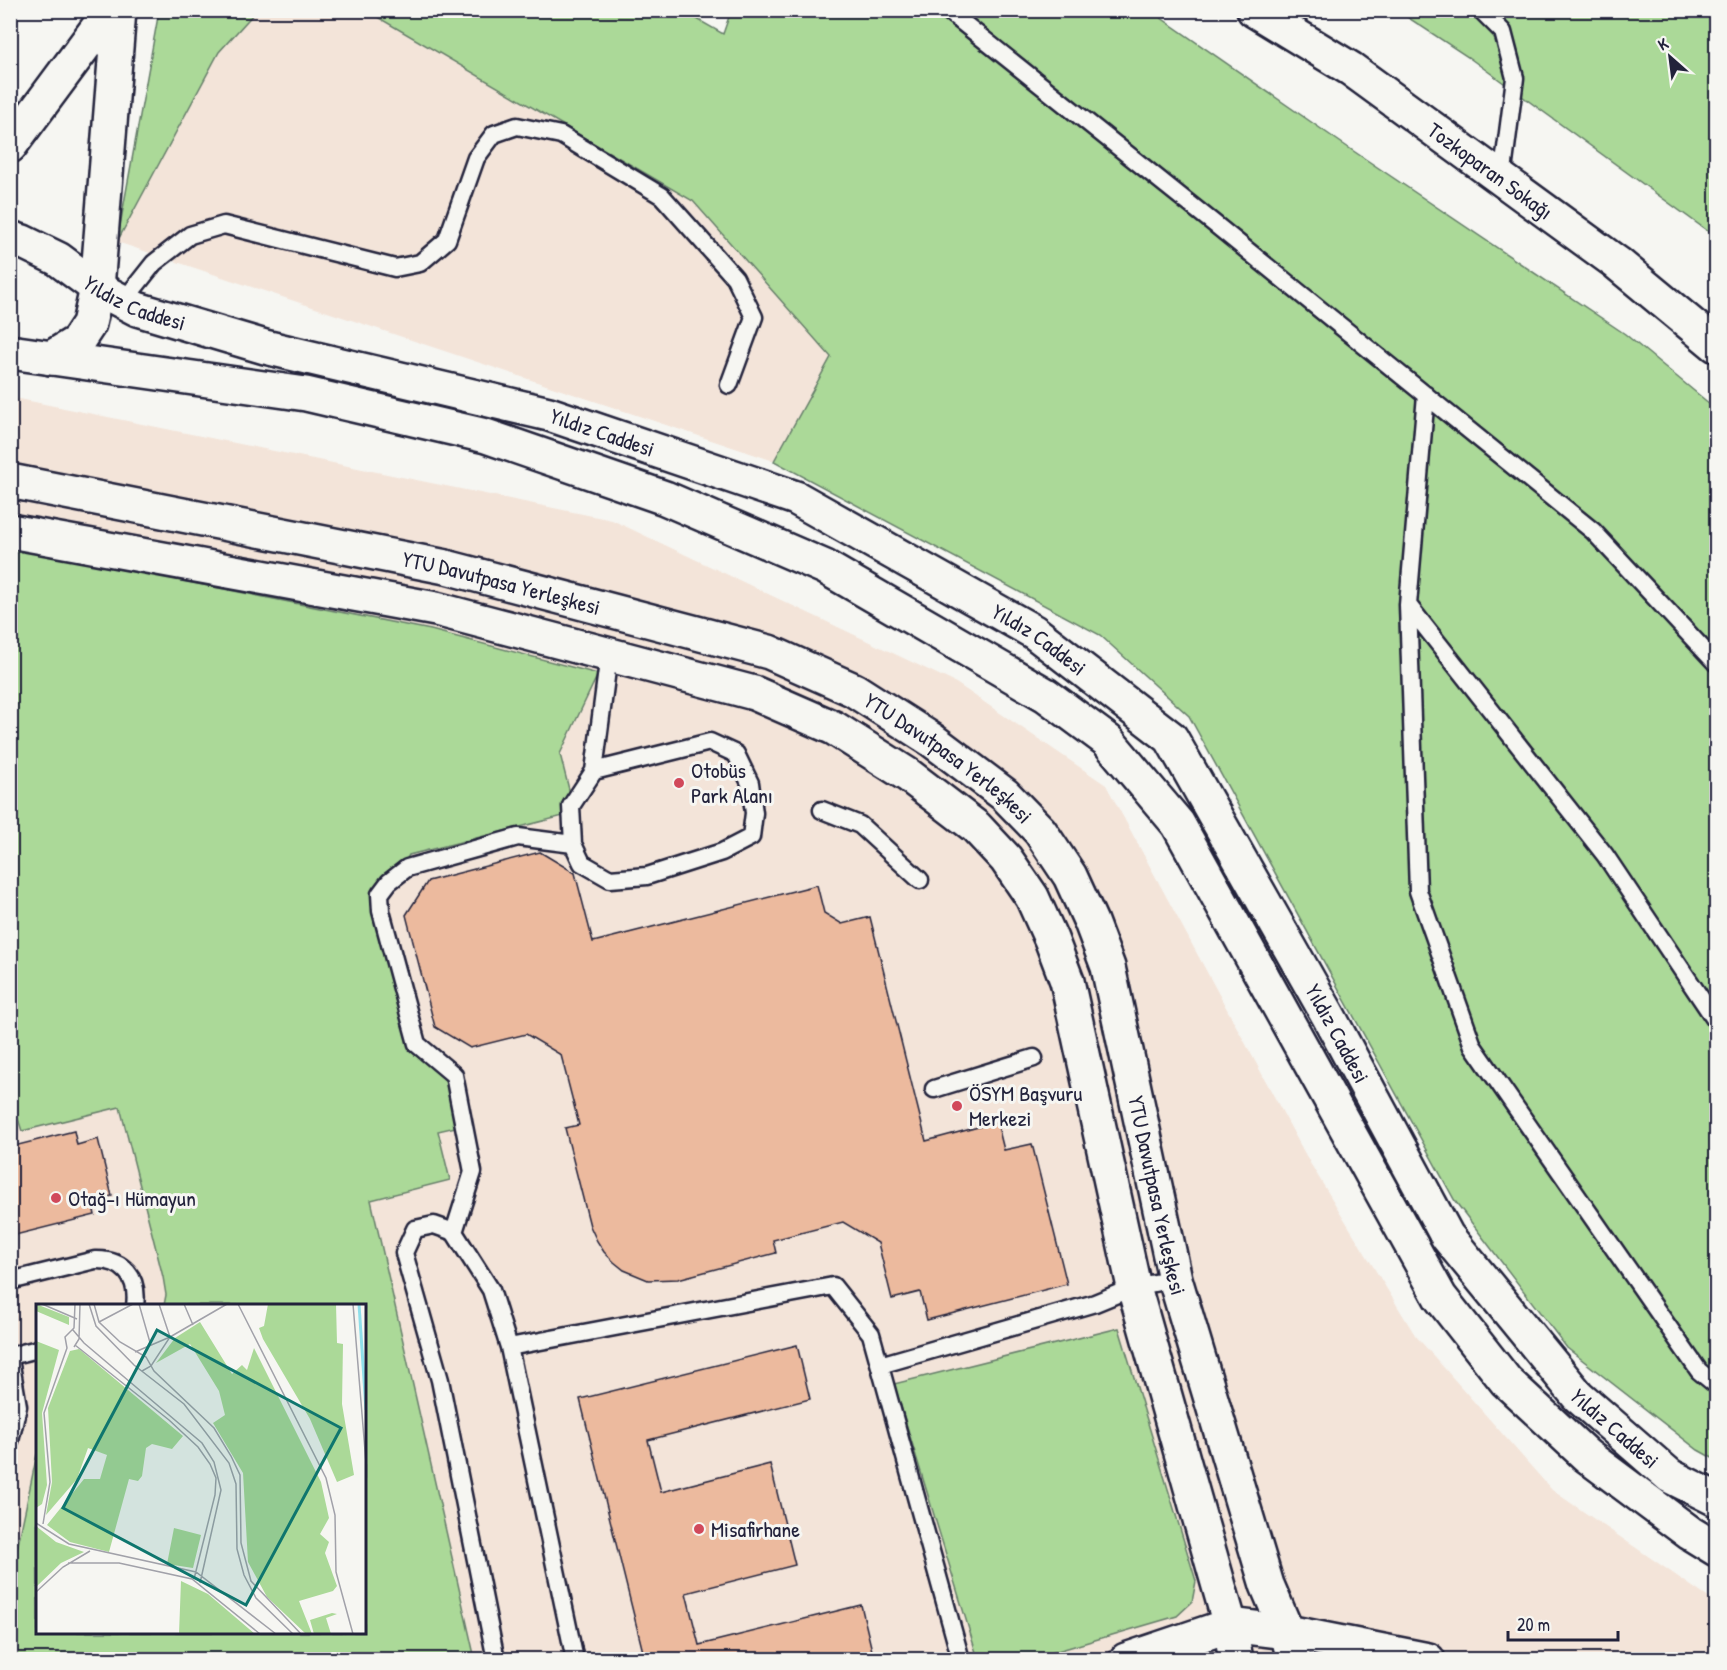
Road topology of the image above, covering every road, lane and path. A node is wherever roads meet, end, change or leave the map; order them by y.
1 (111, 10) edge
2 (119, 10) edge
3 (947, 10) edge
4 (1254, 10) edge
5 (1481, 10) edge
6 (13, 138) edge
7 (1502, 179) junction
8 (10, 238) edge
9 (110, 295) junction
10 (1716, 345) edge
11 (10, 352) edge
12 (51, 358) junction
13 (729, 384) dead end
14 (1426, 395) junction
15 (10, 481) edge
16 (10, 531) edge
17 (1408, 605) junction
18 (609, 654) junction
19 (1716, 663) edge
20 (594, 771) junction
21 (822, 810) dead end
22 (573, 844) junction
23 (920, 880) dead end
24 (1716, 1021) edge
25 (1034, 1058) dead end
26 (934, 1089) dead end
27 (454, 1232) junction
28 (1175, 1279) junction
29 (10, 1281) edge
30 (1134, 1287) junction
31 (135, 1304) edge
32 (509, 1347) junction
33 (36, 1350) edge
34 (10, 1357) edge
35 (880, 1365) junction
36 (1716, 1385) edge
37 (10, 1441) edge
38 (1716, 1499) edge
39 (1716, 1549) edge
40 (1230, 1625) junction
41 (1290, 1646) edge
42 (496, 1659) edge
43 (575, 1659) edge
44 (961, 1659) edge
45 (1126, 1659) edge
46 (1236, 1659) edge
47 (1428, 1659) edge

1 - 6 main road
2 - 9 main road
3 - 14 lane
4 - 7 main road, Tozkoparan Sokağı
5 - 7 lane
7 - 10 main road, Tozkoparan Sokağı
8 - 9 main road, Yıldız Caddesi
9 - 12 main road
9 - 13 lane
9 - 38 main road, Yıldız Caddesi
11 - 12 main road, Yıldız Caddesi
12 - 39 main road, Yıldız Caddesi
14 - 17 lane
14 - 19 lane
15 - 28 main road, YTU Davutpasa Yerleşkesi
16 - 18 main road, YTU Davutpasa Yerleşkesi
17 - 24 lane
17 - 36 lane
18 - 20 lane
18 - 30 main road, YTU Davutpasa Yerleşkesi
20 - 22 lane
20 - 22 lane
21 - 23 lane
22 - 27 lane
25 - 26 lane
27 - 32 lane
27 - 42 lane
28 - 30 lane
28 - 41 main road, YTU Davutpasa Yerleşkesi
29 - 31 lane
30 - 35 lane
30 - 40 main road, YTU Davutpasa Yerleşkesi
32 - 35 lane
32 - 43 lane
33 - 34 lane
34 - 37 lane
35 - 44 lane
40 - 41 main road
40 - 45 main road
40 - 46 main road, YTU Davutpasa Yerleşkesi
41 - 47 main road

